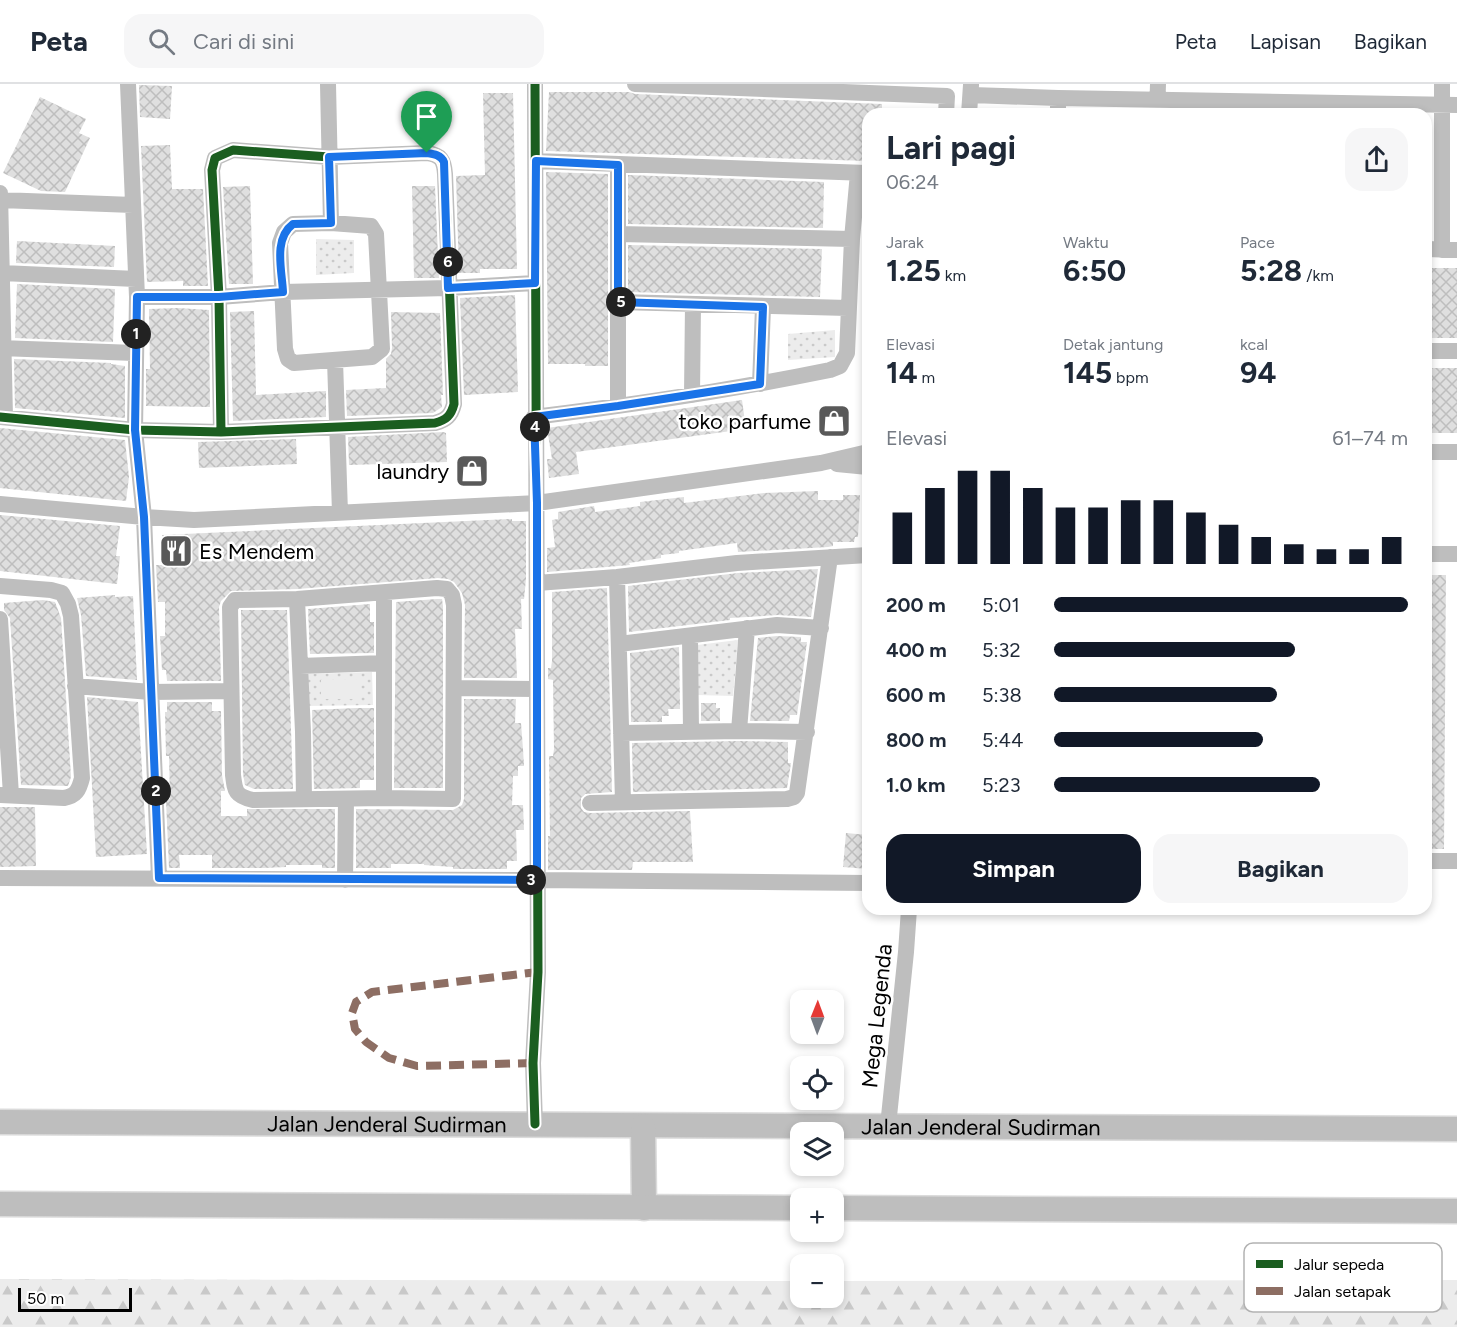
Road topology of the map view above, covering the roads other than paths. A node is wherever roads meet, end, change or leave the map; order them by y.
1 (128, 84) edge
2 (328, 84) edge
3 (534, 84) edge
4 (635, 84) edge
5 (1442, 84) edge
6 (971, 89) edge
7 (1157, 99) edge
8 (1449, 105) edge
9 (1058, 106) edge
10 (946, 108) edge
11 (969, 108) edge
12 (1254, 108) edge
13 (1377, 108) edge
14 (329, 157) junction
15 (536, 161) junction
16 (618, 165) junction
17 (862, 173) edge
18 (862, 179) edge
19 (0, 194) edge
20 (133, 205) junction
21 (1, 210) edge
22 (331, 223) junction
23 (618, 234) junction
24 (852, 239) junction
25 (1442, 250) edge
26 (2, 273) junction
27 (136, 279) junction
28 (535, 283) junction
29 (448, 288) junction
30 (380, 290) junction
31 (283, 292) junction
32 (137, 297) junction
33 (219, 297) junction
34 (618, 302) junction
35 (693, 304) junction
36 (763, 307) junction
37 (848, 308) junction
38 (2, 348) edge
39 (1432, 351) edge
40 (1457, 351) edge
41 (135, 353) junction
42 (335, 360) junction
43 (760, 384) junction
44 (692, 395) junction
45 (618, 406) junction
46 (3, 417) edge
47 (534, 417) junction
48 (338, 428) junction
49 (135, 430) junction
50 (221, 432) junction
51 (1432, 452) edge
52 (1457, 452) edge
53 (862, 453) edge
54 (821, 463) junction
55 (862, 466) edge
56 (537, 503) junction
57 (0, 504) edge
58 (340, 513) junction
59 (144, 517) junction
60 (1432, 554) edge
61 (1457, 554) edge
62 (862, 555) edge
63 (830, 557) junction
64 (617, 577) junction
65 (537, 583) junction
66 (0, 586) edge
67 (384, 594) junction
68 (297, 599) junction
69 (0, 620) edge
70 (747, 628) junction
71 (821, 628) junction
72 (690, 637) junction
73 (619, 644) junction
74 (384, 663) junction
75 (300, 666) junction
76 (75, 686) junction
77 (454, 688) junction
78 (537, 689) junction
79 (231, 691) junction
80 (151, 692) junction
81 (740, 731) junction
82 (691, 732) junction
83 (807, 732) junction
84 (621, 733) junction
85 (6, 795) edge
86 (384, 798) junction
87 (304, 799) junction
88 (346, 799) junction
89 (623, 802) junction
90 (590, 803) dead end
91 (1432, 861) edge
92 (1457, 861) edge
93 (0, 878) edge
94 (159, 878) junction
95 (345, 880) junction
96 (537, 880) junction
97 (862, 884) edge
98 (909, 915) edge
99 (0, 1122) edge
100 (535, 1124) junction
101 (643, 1126) junction
102 (888, 1126) junction
103 (1457, 1130) edge
104 (0, 1204) edge
105 (644, 1208) junction
106 (790, 1208) edge
107 (844, 1208) edge
108 (1457, 1211) edge

1 - 20 street
2 - 14 street
3 - 15 street
4 - 10 street
5 - 8 street
6 - 9 street
6 - 11 street
7 - 9 street
7 - 12 street
8 - 13 street
8 - 25 street
14 - 22 street
14 - 29 street
14 - 33 street
15 - 16 street
15 - 28 street
16 - 17 street
16 - 23 street
18 - 24 street
19 - 21 street
20 - 21 street
20 - 27 street
21 - 26 street
22 - 30 street
22 - 31 street
23 - 24 street
23 - 34 street
24 - 37 street
26 - 27 street
26 - 38 street
27 - 32 street
28 - 29 street
28 - 47 street
29 - 30 street
29 - 48 street
30 - 31 street
30 - 42 street
31 - 33 street
31 - 42 street
32 - 33 street
32 - 41 street
33 - 50 street
34 - 35 street
34 - 45 street
35 - 36 street
35 - 44 street
36 - 37 street
36 - 43 street
37 - 43 street
38 - 41 street
38 - 46 street
39 - 40 street
41 - 49 street
42 - 48 street
43 - 44 street
44 - 45 street
45 - 47 street
46 - 49 street
47 - 56 street
48 - 50 street
48 - 58 street
49 - 50 street
49 - 59 street
51 - 52 street
53 - 54 street
54 - 55 street
54 - 56 street
56 - 58 street
56 - 65 street
57 - 59 street
58 - 59 street
59 - 80 street
60 - 61 street
62 - 63 street
63 - 64 street
63 - 71 street
64 - 65 street
64 - 73 street
65 - 78 street
66 - 76 street
67 - 68 street
67 - 74 street
67 - 77 street
68 - 75 street
68 - 79 street
69 - 85 street
70 - 71 street
70 - 72 street
70 - 81 street
71 - 83 street
72 - 73 street
72 - 82 street
73 - 84 street
74 - 75 street
74 - 86 street
75 - 87 street
76 - 80 street
76 - 85 street
77 - 78 street
77 - 86 street
78 - 96 street
79 - 80 street
79 - 87 street
80 - 94 street
81 - 82 street
81 - 83 street
82 - 84 street
83 - 89 street
84 - 89 street
86 - 88 street
87 - 88 street
88 - 95 street
89 - 90 street
91 - 92 street
93 - 94 street
94 - 95 street
95 - 96 street
96 - 97 street
96 - 100 street
98 - 102 street, Mega Legenda
99 - 100 highway, Jalan Jenderal Sudirman
100 - 101 highway, Jalan Jenderal Sudirman
101 - 102 highway, Jalan Jenderal Sudirman
101 - 105 highway
102 - 103 highway, Jalan Jenderal Sudirman
104 - 105 highway
105 - 106 highway
107 - 108 highway

